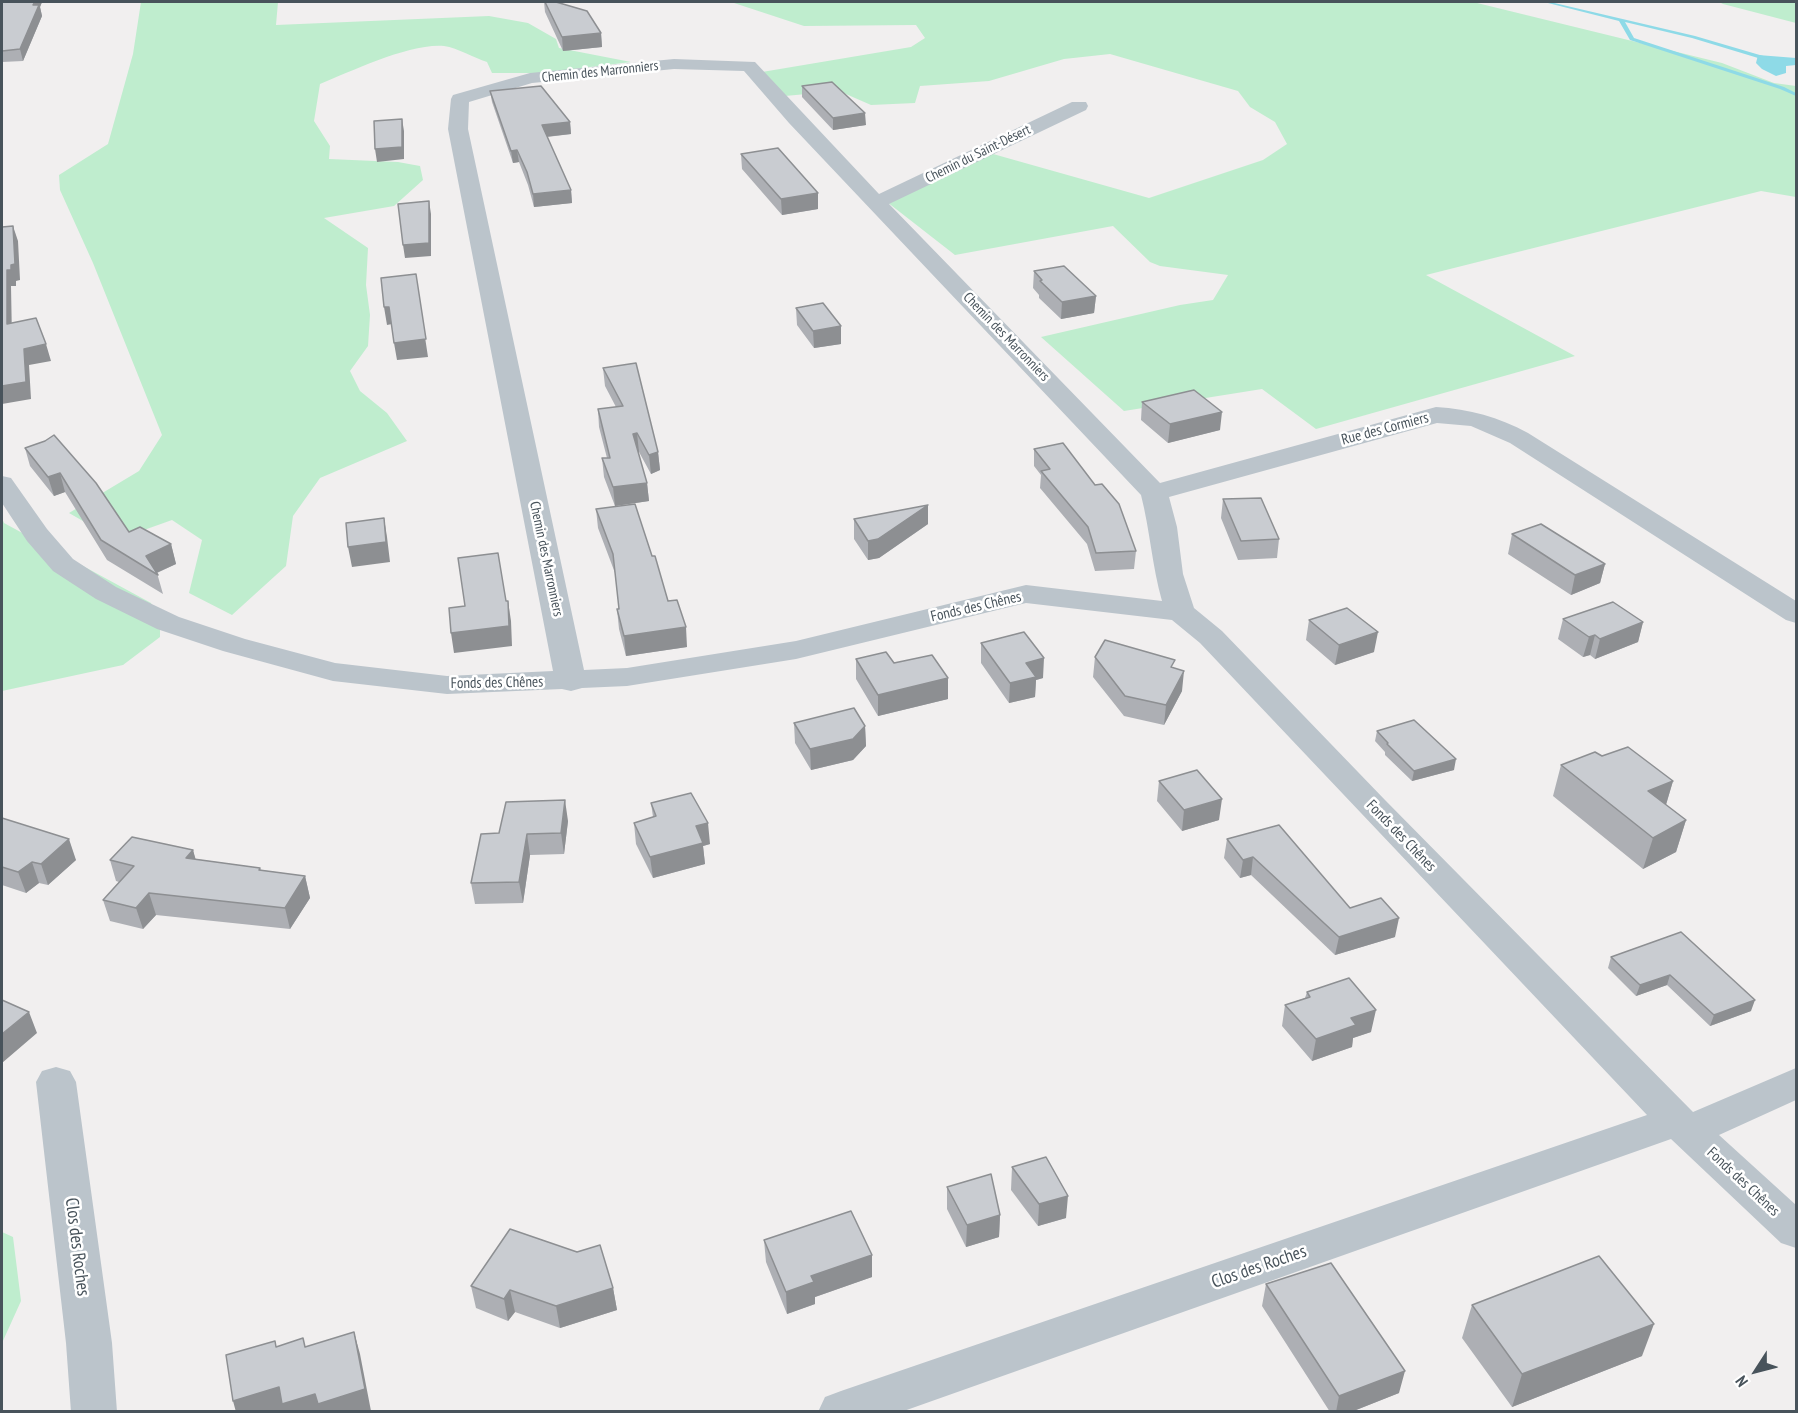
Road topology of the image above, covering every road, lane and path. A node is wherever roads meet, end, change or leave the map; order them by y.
1 (1078, 106) dead end
2 (878, 202) junction
3 (2, 484) edge
4 (1154, 493) junction
5 (1180, 612) junction
6 (1797, 614) edge
7 (571, 682) junction
8 (56, 1082) dead end
9 (1797, 1083) edge
10 (1683, 1126) junction
11 (1797, 1231) edge
12 (94, 1412) edge
13 (841, 1412) edge

1 - 2 street, Chemin du Saint-Désert
2 - 4 street, Chemin des Marronniers
2 - 7 street, Chemin des Marronniers
3 - 7 street, Fonds des Chênes
4 - 5 street
4 - 6 street, Rue des Cormiers
5 - 7 street, Fonds des Chênes
5 - 10 street, Fonds des Chênes
8 - 12 street, Clos des Roches
9 - 10 street, Clos des Roches
10 - 11 street, Fonds des Chênes
10 - 13 street, Clos des Roches

